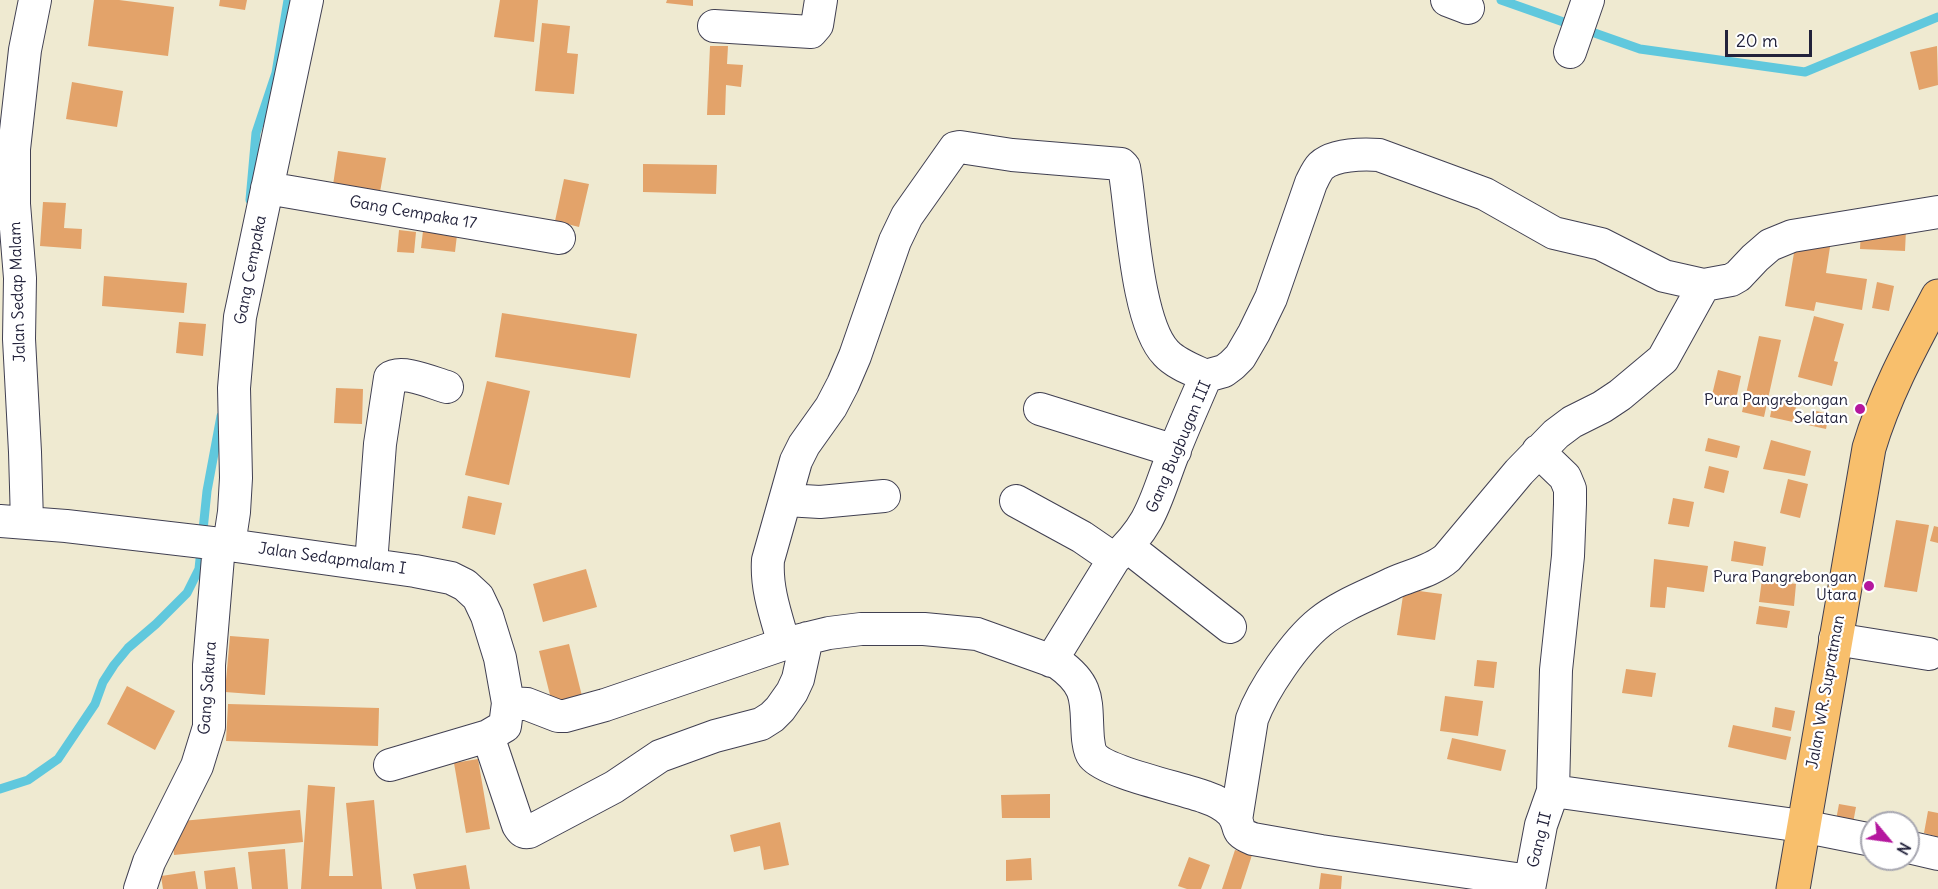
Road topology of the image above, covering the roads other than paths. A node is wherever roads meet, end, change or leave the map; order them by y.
1 (35, 0) edge
2 (307, 0) edge
3 (821, 0) edge
4 (714, 26) dead end
5 (12, 47) edge
6 (267, 188) junction
7 (1938, 212) edge
8 (560, 238) dead end
9 (1704, 285) junction
10 (1938, 296) edge
11 (1206, 376) junction
12 (447, 387) dead end
13 (1040, 409) dead end
14 (1175, 451) junction
15 (1538, 451) junction
16 (884, 496) dead end
17 (786, 500) junction
18 (1016, 501) dead end
19 (13, 522) edge
20 (212, 543) junction
21 (1121, 553) junction
22 (371, 564) junction
23 (1230, 627) dead end
24 (1835, 639) junction
25 (795, 641) junction
26 (1929, 654) dead end
27 (1051, 661) junction
28 (508, 703) junction
29 (488, 736) junction
30 (390, 765) dead end
31 (1553, 791) junction
32 (1236, 820) junction
33 (1802, 826) junction
34 (1860, 838) edge
35 (1920, 850) edge
36 (1938, 854) edge
37 (1529, 885) edge
38 (140, 889) edge
39 (1793, 889) edge

1 - 5 street, Jalan Sedap Malam
2 - 6 street, Gang Cempaka
3 - 4 street
5 - 19 street, Jalan Sedap Malam
6 - 8 street, Gang Cempaka 17
6 - 20 street, Gang Cempaka
7 - 9 street
9 - 11 street, Gang Bugbugan III
9 - 15 street
10 - 24 main road, Jalan WR. Supratman
11 - 14 street, Gang Bugbugan III
11 - 17 street
12 - 22 street
13 - 14 street
14 - 21 street, Gang Bugbugan III
15 - 31 street, Gang II
15 - 32 street
16 - 17 street
17 - 25 street
18 - 21 street
19 - 20 street, Jalan Sedapmalam I
20 - 22 street, Jalan Sedapmalam I
20 - 38 street, Gang Sakura
21 - 23 street
21 - 27 street, Gang Bugbugan III
22 - 28 street, Jalan Sedapmalam I
24 - 26 street
24 - 33 main road, Jalan WR. Supratman
25 - 27 street
25 - 28 street
25 - 29 street
27 - 32 street
28 - 29 street, Jalan Sedapmalam I
29 - 30 street
31 - 33 street
31 - 37 street, Gang II
32 - 37 street
33 - 34 street
33 - 39 main road, Jalan WR. Supratman
35 - 36 street

